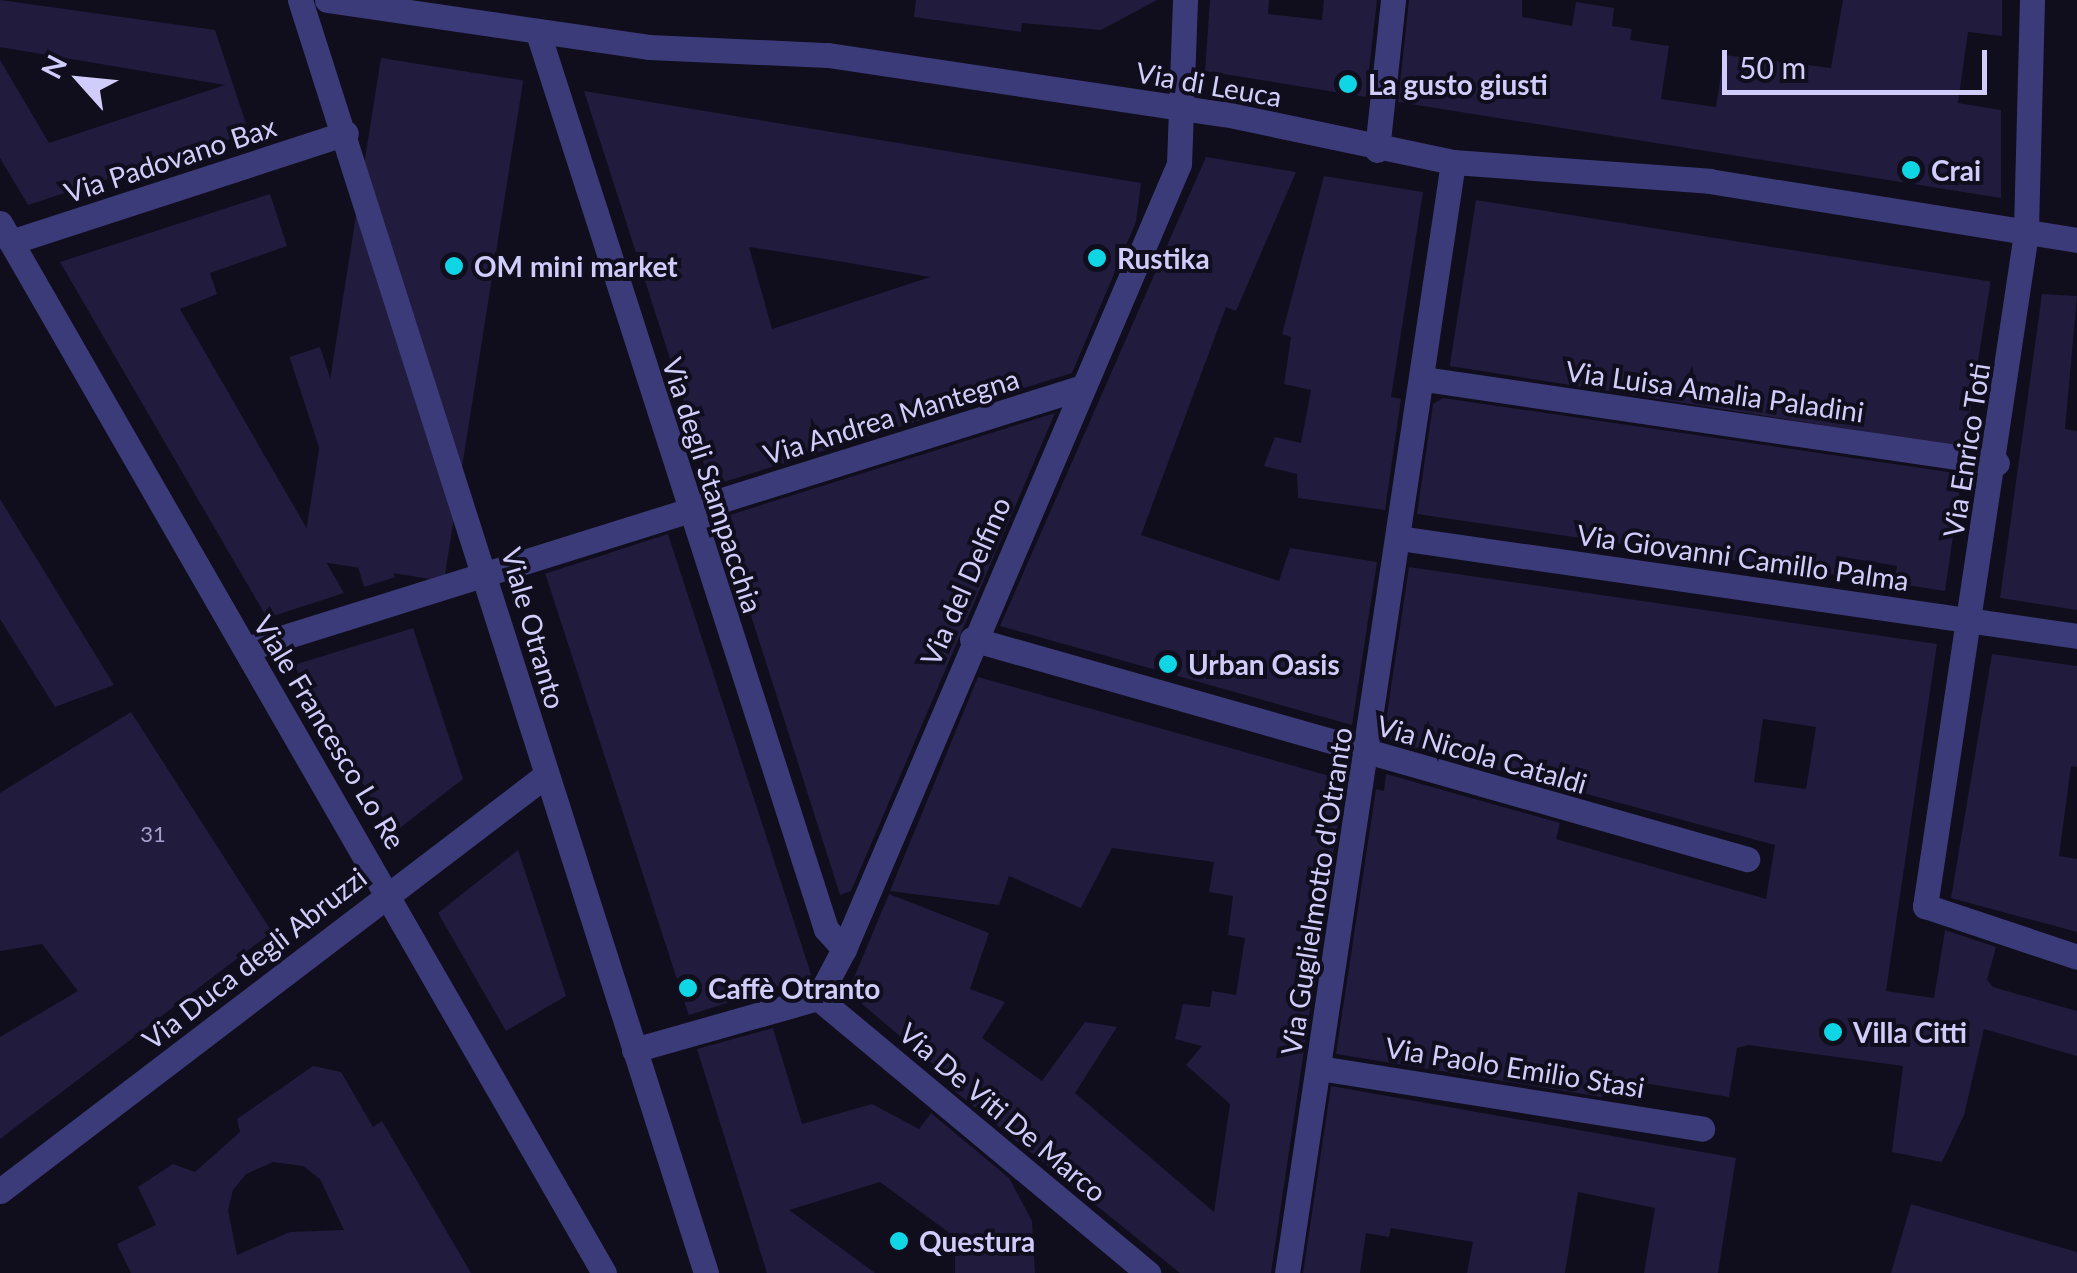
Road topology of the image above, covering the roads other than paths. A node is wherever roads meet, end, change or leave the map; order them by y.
1 (300, 0) edge
2 (328, 0) edge
3 (1185, 0) edge
4 (1393, 0) edge
5 (2032, 0) edge
6 (538, 34) junction
7 (1178, 107) junction
8 (346, 133) junction
9 (1377, 150) junction
10 (1453, 162) junction
11 (2026, 232) junction
12 (6, 233) edge
13 (2077, 240) edge
14 (1424, 378) junction
15 (1083, 387) junction
16 (1997, 463) junction
17 (689, 510) junction
18 (1400, 538) junction
19 (488, 574) junction
20 (1969, 621) junction
21 (2077, 636) edge
22 (972, 638) junction
23 (246, 649) junction
24 (1369, 754) junction
25 (546, 775) junction
26 (1746, 859) dead end
27 (389, 890) junction
28 (844, 949) junction
29 (2077, 957) edge
30 (818, 998) junction
31 (634, 1050) junction
32 (1319, 1068) junction
33 (1702, 1128) dead end
34 (0, 1191) edge
35 (604, 1273) edge
36 (706, 1273) edge
37 (1148, 1273) edge
38 (1288, 1273) edge

1 - 8 street, Viale Otranto
2 - 6 street, Via di Leuca
3 - 7 street, Via del Delfino
4 - 9 street
5 - 11 street, Via Enrico Toti
6 - 7 street, Via di Leuca
6 - 17 street, Via degli Stampacchia
7 - 9 street, Via di Leuca
7 - 15 street, Via del Delfino
8 - 12 street, Via Padovano Bax
8 - 19 street, Viale Otranto
9 - 10 street, Via di Leuca
10 - 11 street, Via di Leuca
10 - 14 street, Via Guglielmotto d'Otranto
11 - 13 street, Via di Leuca
11 - 16 street, Via Enrico Toti
12 - 23 street, Viale Francesco Lo Re
14 - 16 street, Via Luisa Amalia Paladini
14 - 18 street, Via Guglielmotto d'Otranto
15 - 17 street, Via Andrea Mantegna
15 - 22 street, Via del Delfino
16 - 20 street, Via Enrico Toti
17 - 19 street, Via Andrea Mantegna
17 - 28 street, Via degli Stampacchia
18 - 20 street, Via Giovanni Camillo Palma
18 - 24 street, Via Guglielmotto d'Otranto
19 - 23 street, Via Andrea Mantegna
19 - 25 street, Viale Otranto
20 - 21 street, Via Giovanni Camillo Palma
20 - 29 street, Via Enrico Toti
22 - 24 street, Via Nicola Cataldi
22 - 28 street, Via del Delfino
23 - 27 street, Viale Francesco Lo Re
24 - 26 street, Via Nicola Cataldi
24 - 32 street, Via Guglielmotto d'Otranto
25 - 27 street, Via Duca degli Abruzzi
25 - 31 street, Viale Otranto
27 - 34 street, Via Duca degli Abruzzi
27 - 35 street, Viale Francesco Lo Re
28 - 30 street, Via del Delfino
30 - 31 street
30 - 37 street, Via De Viti De Marco
31 - 36 street, Viale Otranto
32 - 33 street, Via Paolo Emilio Stasi
32 - 38 street, Via Guglielmotto d'Otranto

